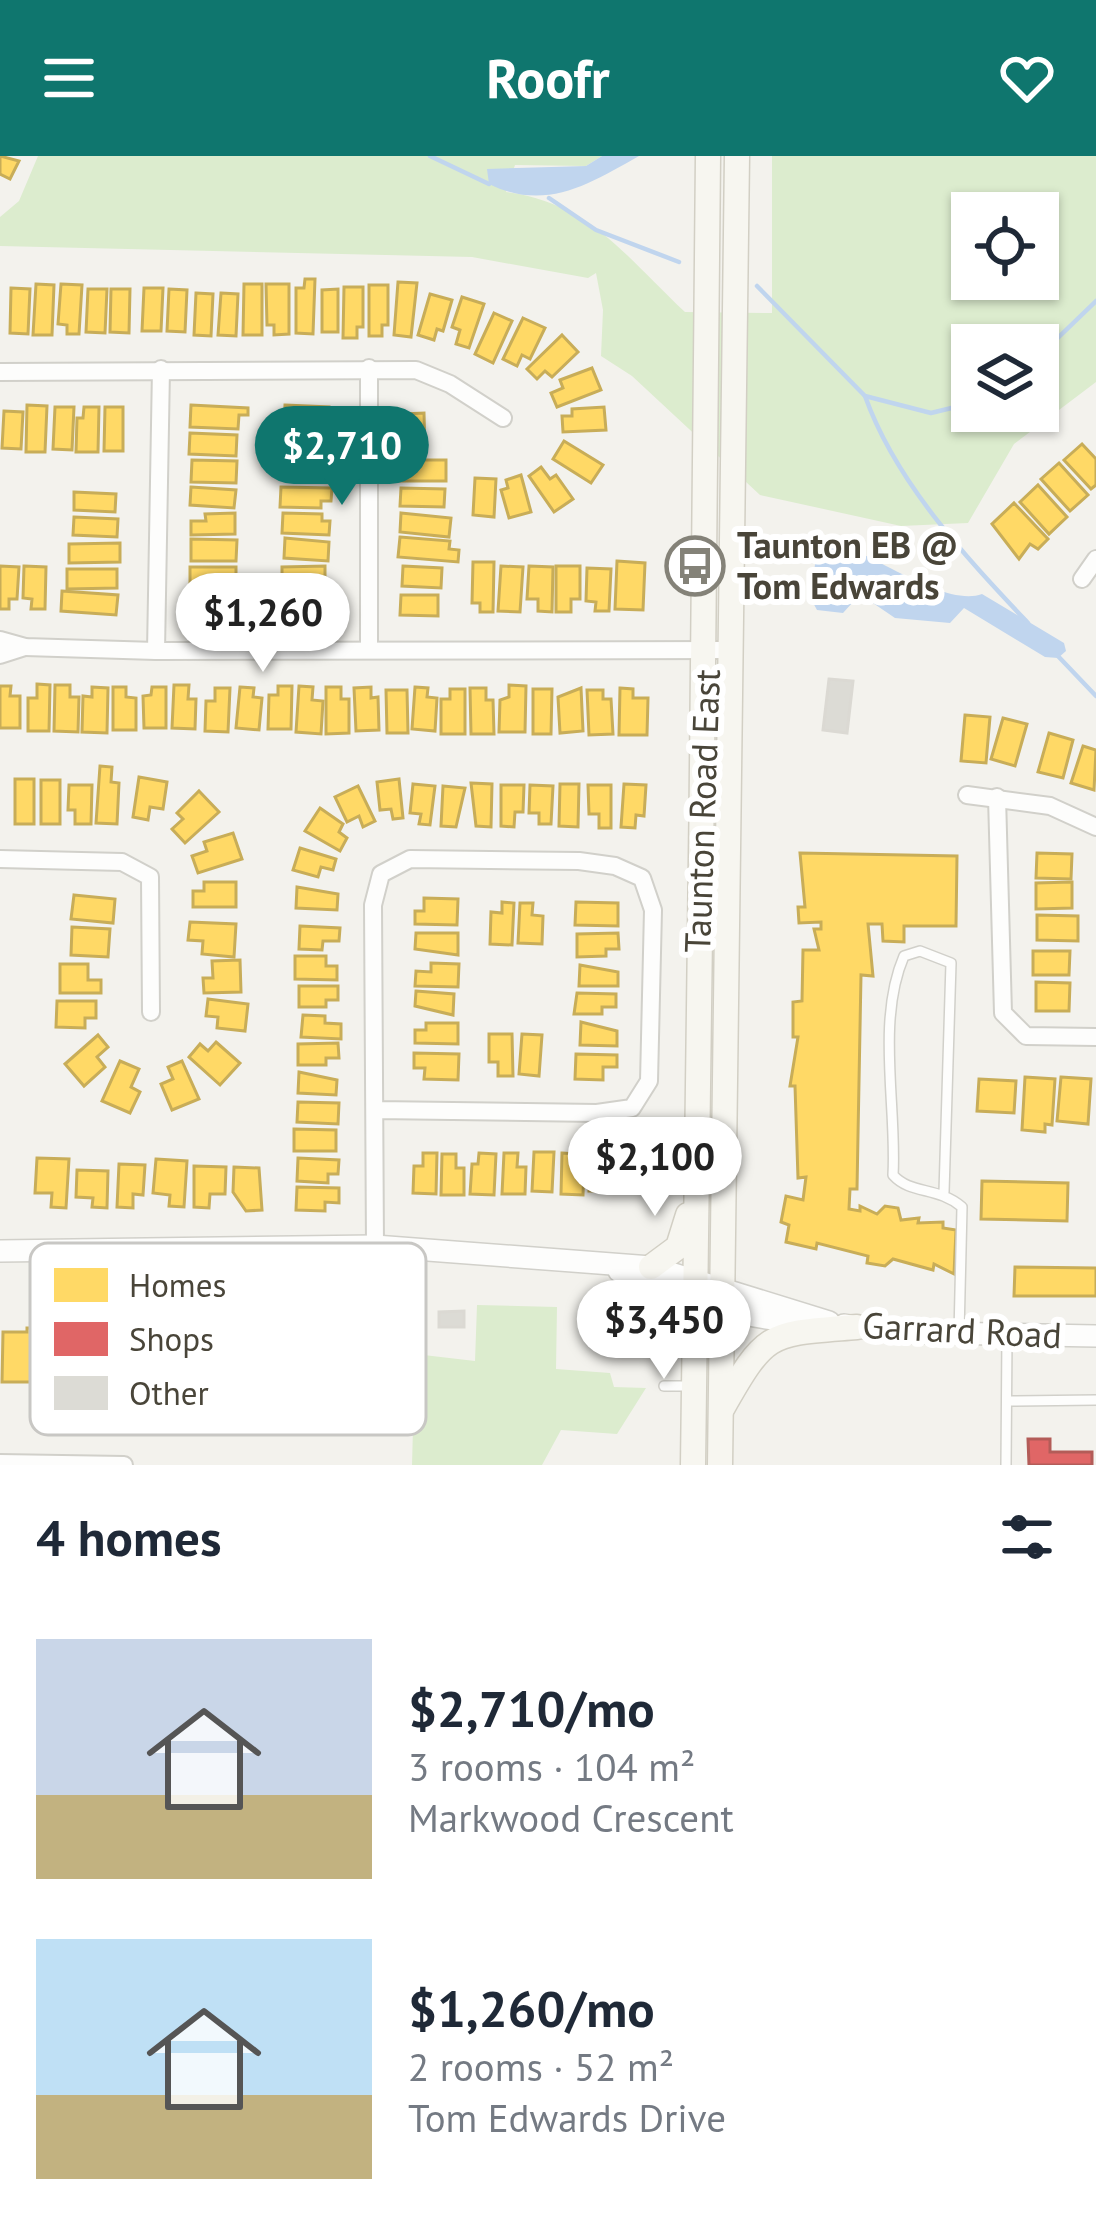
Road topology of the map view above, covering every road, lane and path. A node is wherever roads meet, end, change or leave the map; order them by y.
1 (708, 156) edge
2 (736, 156) edge
3 (369, 368) junction
4 (160, 369) junction
5 (0, 372) edge
6 (503, 418) dead end
7 (1096, 559) edge
8 (1082, 580) dead end
9 (0, 640) edge
10 (25, 647) junction
11 (369, 647) junction
12 (156, 651) junction
13 (719, 651) junction
14 (0, 655) edge
15 (967, 795) dead end
16 (998, 796) junction
17 (1096, 826) edge
18 (0, 859) edge
19 (151, 1012) dead end
20 (1096, 1037) edge
21 (376, 1110) junction
22 (944, 1192) junction
23 (694, 1196) junction
24 (375, 1243) edge
25 (0, 1251) edge
26 (30, 1251) edge
27 (426, 1251) edge
28 (651, 1267) junction
29 (613, 1268) junction
30 (708, 1294) junction
31 (857, 1328) junction
32 (959, 1334) junction
33 (1007, 1335) junction
34 (1096, 1336) edge
35 (664, 1386) dead end
36 (694, 1386) junction
37 (1096, 1400) edge
38 (1007, 1401) junction
39 (722, 1409) junction
40 (0, 1462) edge
41 (124, 1465) edge
42 (693, 1465) edge
43 (720, 1465) edge
44 (1006, 1465) edge

1 - 13 main road, Taunton Road East
2 - 13 main road, Taunton Road East
3 - 4 street
3 - 6 street
3 - 11 street
4 - 5 street
4 - 12 street
7 - 8 street
9 - 10 street
10 - 12 street
10 - 14 street
11 - 12 street
11 - 13 street
13 - 23 main road, Taunton Road East
13 - 30 main road, Taunton Road East
15 - 16 street
16 - 17 street
16 - 20 street
18 - 19 street
21 - 21 street
21 - 24 street
22 - 22 lane
22 - 32 lane
23 - 28 main road
23 - 30 main road, Taunton Road East
25 - 26 street, Garrard Road
27 - 29 street, Garrard Road
28 - 29 street, Garrard Road
28 - 30 street, Garrard Road
29 - 30 street, Garrard Road
30 - 31 street, Garrard Road
30 - 36 main road, Taunton Road East
30 - 39 main road, Taunton Road East
31 - 32 street, Garrard Road
31 - 39 main road
32 - 33 street, Garrard Road
33 - 34 street, Garrard Road
33 - 38 lane
35 - 36 lane
36 - 42 main road, Taunton Road East
37 - 38 lane
38 - 44 lane
39 - 43 main road, Taunton Road East
40 - 41 street

